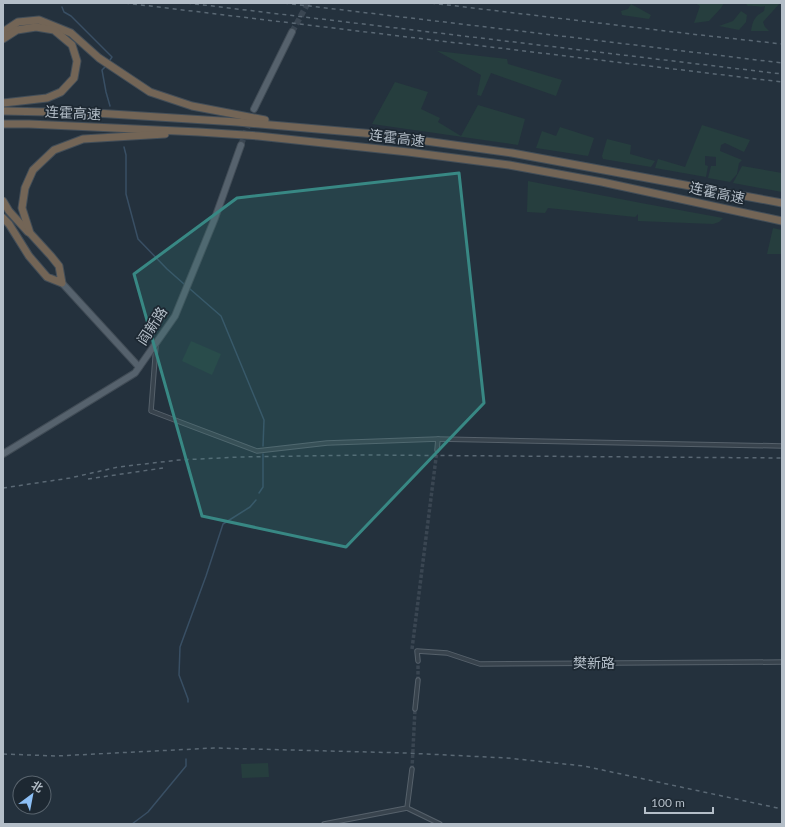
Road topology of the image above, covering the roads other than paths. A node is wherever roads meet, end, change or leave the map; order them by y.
1 (3, 32) edge
2 (292, 32) tunnel mouth
3 (3, 39) edge
4 (3, 103) edge
5 (254, 109) tunnel mouth
6 (3, 111) edge
7 (3, 124) edge
8 (301, 127) junction
9 (199, 132) junction
10 (241, 145) tunnel mouth
11 (3, 201) edge
12 (782, 203) edge
13 (3, 217) edge
14 (782, 220) edge
15 (30, 233) junction
16 (62, 283) junction
17 (156, 344) junction
18 (139, 368) junction
19 (438, 439) junction
20 (782, 446) edge
21 (437, 450) tunnel mouth
22 (3, 454) edge
23 (412, 649) dead end
24 (417, 652) junction
25 (418, 661) tunnel mouth
26 (782, 662) edge
27 (418, 680) tunnel mouth
28 (415, 709) tunnel mouth
29 (412, 769) tunnel mouth
30 (408, 808) junction
31 (324, 824) edge
32 (440, 824) edge

1 - 8 highway
2 - 5 main road
3 - 4 highway
6 - 8 highway, 连霍高速
7 - 9 highway, 连霍高速
8 - 12 highway, 连霍高速
9 - 14 highway, 连霍高速
9 - 15 highway
10 - 17 main road, 阎新路
11 - 15 highway
13 - 16 highway
15 - 16 highway
16 - 18 main road
17 - 18 main road, 阎新路
17 - 19 street
18 - 22 main road, 阎新路
19 - 20 street
19 - 21 street
23 - 24 street
24 - 25 street
24 - 26 street, 樊新路
27 - 28 street
29 - 30 street
30 - 31 street
30 - 32 street

